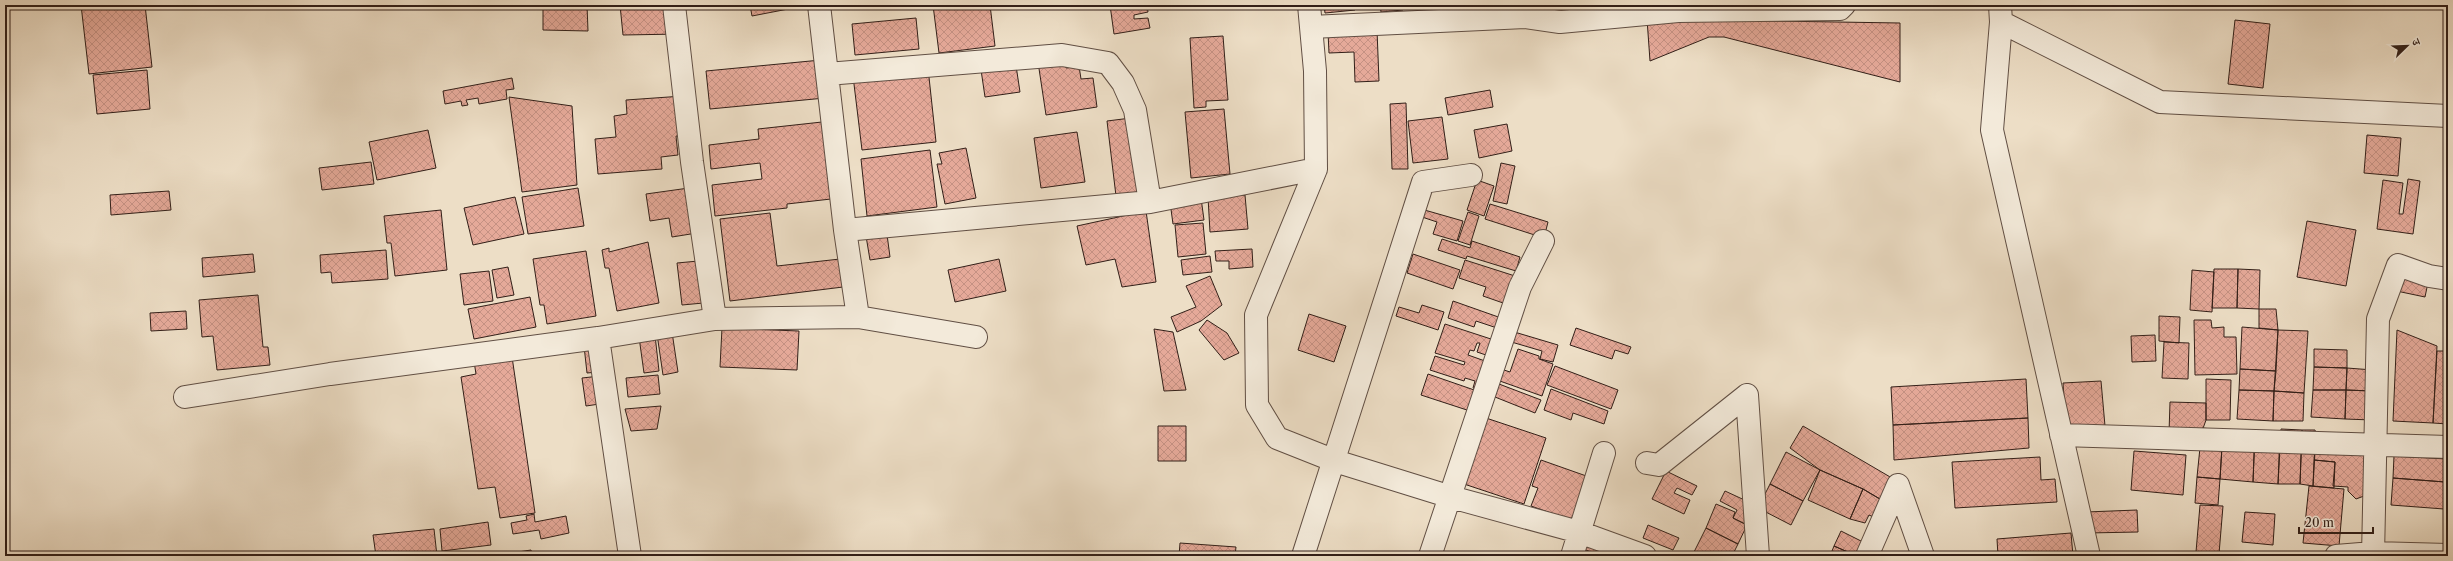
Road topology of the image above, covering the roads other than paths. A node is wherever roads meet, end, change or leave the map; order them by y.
1 (674, 5) edge
2 (819, 5) edge
3 (1309, 5) edge
4 (1844, 5) edge
5 (1678, 8) edge
6 (1526, 11) edge
7 (2001, 14) edge
8 (1311, 27) junction
9 (827, 74) junction
10 (2448, 116) edge
11 (1316, 169) junction
12 (1471, 175) dead end
13 (1150, 202) junction
14 (845, 230) junction
15 (1543, 241) dead end
16 (2448, 279) edge
17 (858, 317) junction
18 (716, 319) junction
19 (976, 337) dead end
20 (598, 338) junction
21 (185, 397) dead end
22 (2061, 435) junction
23 (2376, 445) junction
24 (2448, 447) edge
25 (1604, 452) dead end
26 (1335, 461) junction
27 (1646, 463) dead end
28 (1451, 497) junction
29 (1579, 532) junction
30 (2373, 555) edge
31 (2448, 555) edge
32 (630, 556) edge
33 (1303, 556) edge
34 (1430, 556) edge
35 (1572, 556) edge
36 (1646, 556) edge
37 (1758, 556) edge
38 (1868, 556) edge
39 (1923, 556) edge
40 (2089, 556) edge
41 (2336, 556) edge

1 - 18 street
2 - 9 street
3 - 8 street
4 - 5 street
5 - 6 street
6 - 8 street
7 - 10 street
7 - 22 street
8 - 11 street
9 - 13 street
9 - 14 street
11 - 13 street
11 - 26 street
12 - 26 street
13 - 14 street
14 - 17 street
15 - 28 street
16 - 23 street
17 - 18 street
17 - 19 street
18 - 20 street
20 - 21 street
20 - 32 street
22 - 23 street
22 - 40 street
23 - 24 street
23 - 30 street
25 - 29 street
26 - 28 street
26 - 33 street
27 - 37 street
28 - 29 street
28 - 34 street
29 - 35 street
29 - 36 street
30 - 31 street
30 - 41 street
38 - 39 street

